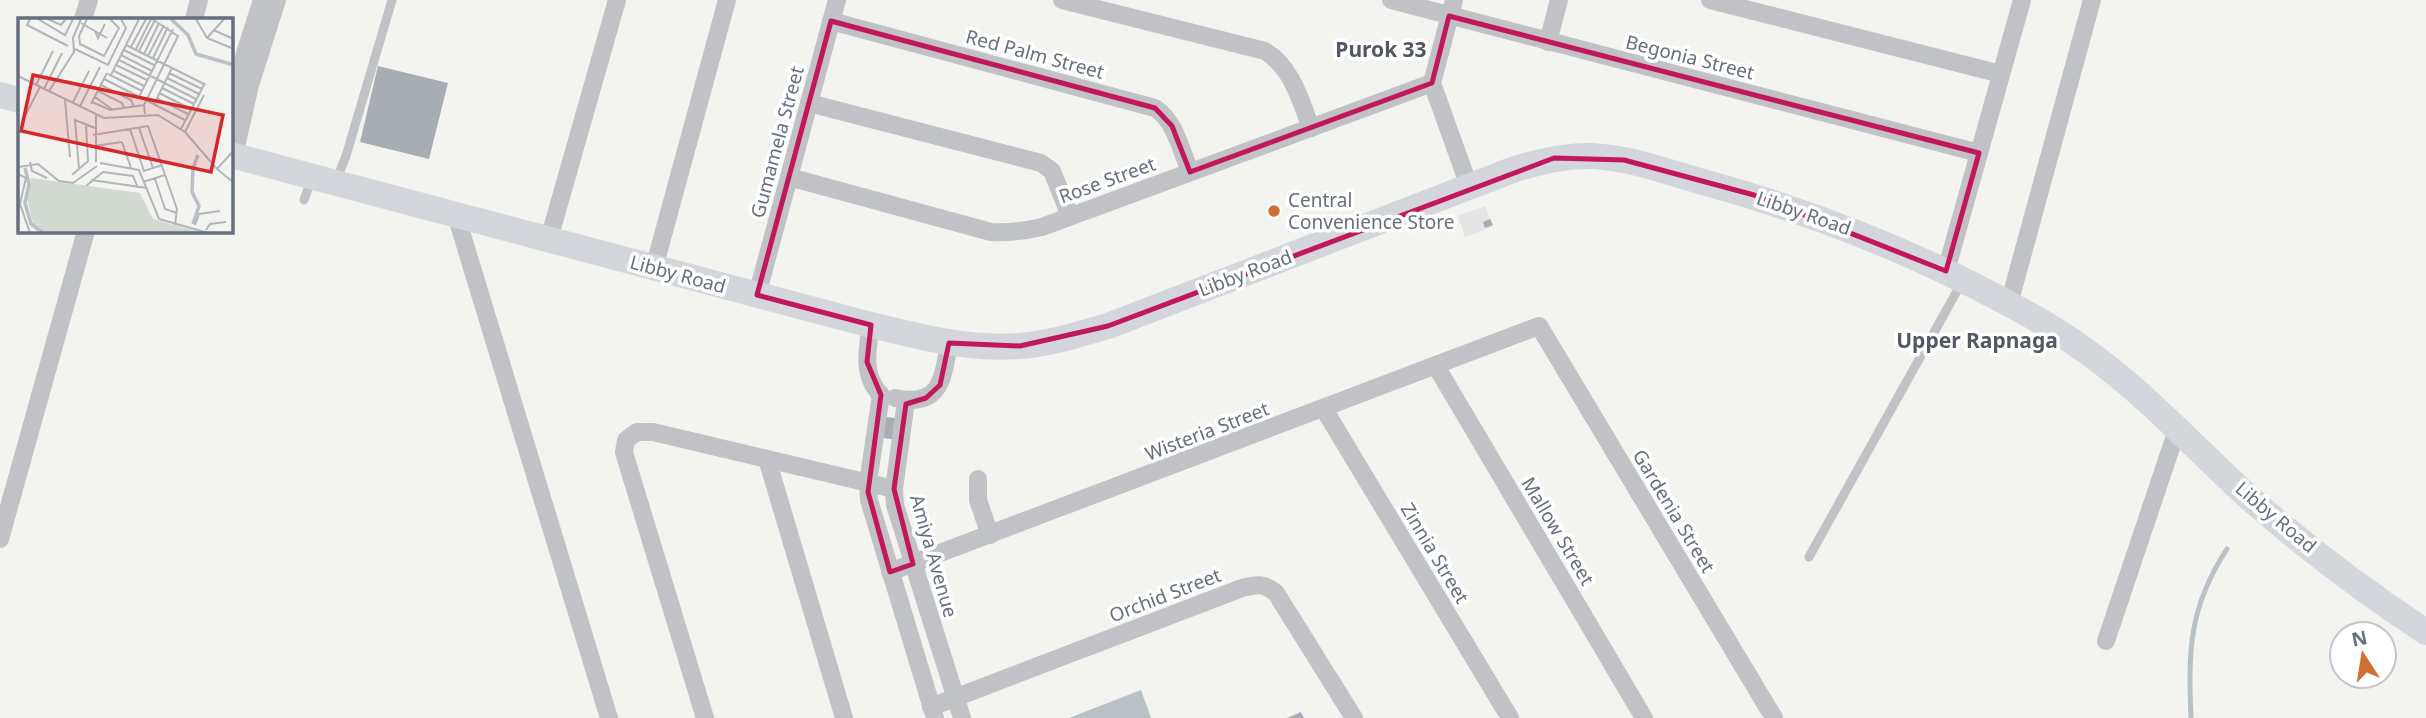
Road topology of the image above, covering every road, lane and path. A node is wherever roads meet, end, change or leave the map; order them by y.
1 (89, 0) edge
2 (199, 0) edge
3 (262, 0) edge
4 (277, 0) edge
5 (392, 0) edge
6 (617, 0) edge
7 (727, 0) edge
8 (837, 0) edge
9 (1062, 0) edge
10 (1391, 0) edge
11 (1559, 0) edge
12 (1710, 0) edge
13 (2091, 0) edge
14 (2017, 1) edge
15 (1452, 8) edge
16 (83, 18) edge
17 (194, 18) edge
18 (831, 22) junction
19 (1548, 42) junction
20 (2001, 74) junction
21 (1432, 83) junction
22 (0, 95) edge
23 (18, 100) edge
24 (809, 103) junction
25 (235, 115) edge
26 (1311, 128) junction
27 (1979, 153) junction
28 (233, 155) edge
29 (1190, 172) junction
30 (789, 177) junction
31 (317, 186) junction
32 (1469, 186) junction
33 (456, 215) junction
34 (1070, 216) junction
35 (85, 233) edge
36 (549, 240) junction
37 (654, 268) junction
38 (1954, 275) junction
39 (757, 295) junction
40 (2009, 304) junction
41 (871, 326) junction
42 (1538, 326) joint
43 (949, 343) junction
44 (1436, 366) junction
45 (881, 395) junction
46 (906, 401) junction
47 (1324, 409) junction
48 (2177, 429) junction
49 (767, 459) junction
50 (978, 480) dead end
51 (868, 483) junction
52 (894, 489) junction
53 (990, 535) junction
54 (0, 539) edge
55 (1809, 557) dead end
56 (913, 564) junction
57 (890, 572) junction
58 (2426, 632) edge
59 (2106, 642) dead end
60 (955, 698) junction
61 (933, 713) edge
62 (609, 718) edge
63 (705, 718) edge
64 (844, 718) edge
65 (962, 718) edge
66 (1353, 718) edge
67 (1510, 718) edge
68 (1644, 718) edge
69 (1773, 718) edge

1 - 16 street
2 - 17 street
3 - 25 street
4 - 25 street
5 - 31 lane
6 - 36 street
7 - 37 street
8 - 18 street, Gumamela Street
9 - 26 street
10 - 15 street, Begonia Street
11 - 19 street
12 - 20 street
13 - 40 street
14 - 20 street
15 - 19 street, Begonia Street
15 - 21 street
18 - 24 street, Gumamela Street
18 - 29 street, Red Palm Street
19 - 27 street, Begonia Street
20 - 27 street
21 - 26 street, Rose Street
21 - 32 street
22 - 23 main road
24 - 30 street, Gumamela Street
24 - 34 street
25 - 28 street
26 - 29 street, Rose Street
27 - 38 street
28 - 31 main road, Libby Road
29 - 34 street, Rose Street
30 - 34 street, Rose Street
30 - 39 street, Gumamela Street
31 - 33 main road, Libby Road
32 - 38 main road, Libby Road
32 - 43 main road, Libby Road
33 - 36 main road, Libby Road
33 - 62 street
35 - 54 street
36 - 37 main road, Libby Road
37 - 39 main road, Libby Road
38 - 40 main road, Libby Road
38 - 55 lane
39 - 41 main road, Libby Road
40 - 48 main road, Libby Road
41 - 43 main road, Libby Road
41 - 45 street
42 - 44 street, Wisteria Street
42 - 69 street, Gardenia Street
43 - 46 street
44 - 47 street, Wisteria Street
44 - 68 street, Mallow Street
45 - 46 street
45 - 51 street
46 - 52 street, Amiya Avenue
47 - 53 street, Wisteria Street
47 - 67 street, Zinnia Street
48 - 58 main road, Libby Road
48 - 59 street
49 - 51 street
49 - 63 street
49 - 64 street
50 - 53 street
51 - 52 street
51 - 57 street
52 - 56 street, Amiya Avenue
53 - 56 street, Wisteria Street
56 - 57 street, Wisteria Street
56 - 60 street, Amiya Avenue
57 - 61 street
60 - 61 street, Orchid Street
60 - 65 street, Amiya Avenue
60 - 66 street, Orchid Street

